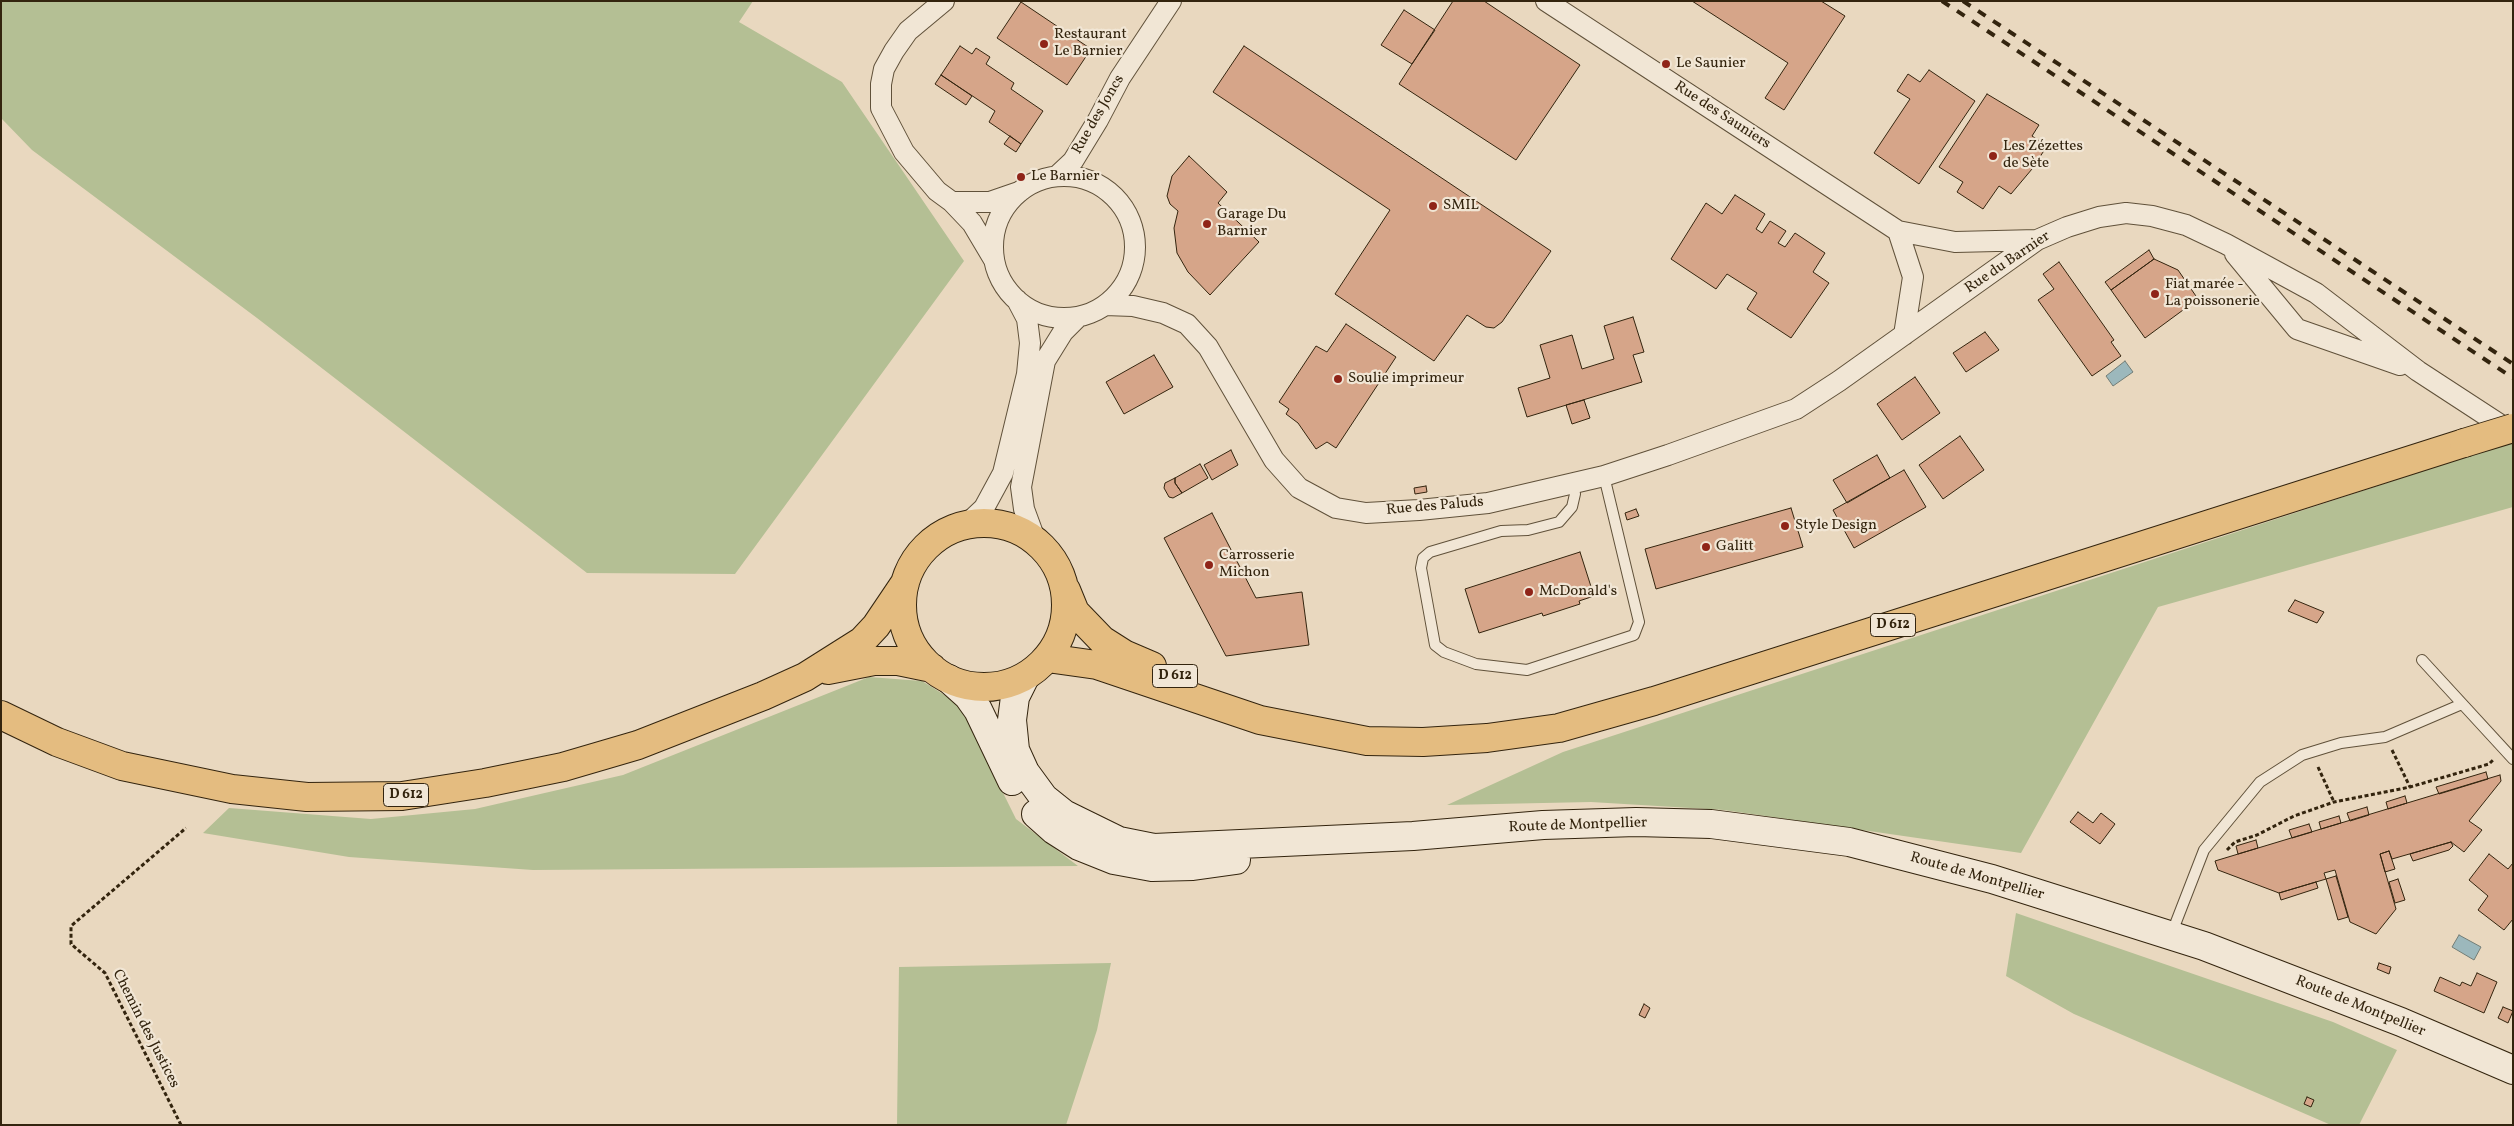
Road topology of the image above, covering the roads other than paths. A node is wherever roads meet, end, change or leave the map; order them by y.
1 (944, 1) edge
2 (1171, 1) edge
3 (1546, 1) edge
4 (1057, 176) junction
5 (1021, 191) junction
6 (952, 202) junction
7 (1898, 231) junction
8 (2038, 240) junction
9 (2226, 244) junction
10 (995, 262) junction
11 (2296, 283) junction
12 (1017, 300) junction
13 (1105, 305) junction
14 (2278, 306) junction
15 (1078, 317) junction
16 (1904, 335) junction
17 (2418, 371) junction
18 (1839, 381) joint
19 (2513, 428) edge
20 (2513, 433) edge
21 (1604, 476) junction
22 (1572, 484) junction
23 (967, 524) junction
24 (1035, 539) junction
25 (905, 583) junction
26 (1065, 588) junction
27 (1047, 658) junction
28 (2422, 660) dead end
29 (941, 674) junction
30 (805, 677) junction
31 (1025, 677) junction
32 (2462, 704) junction
33 (1, 715) edge
34 (1312, 730) junction
35 (2513, 759) edge
36 (1413, 836) junction
37 (2170, 936) junction
38 (2513, 1070) edge

1 - 6 street
2 - 4 street, Rue des Joncs
3 - 7 street, Rue des Sauniers
4 - 5 street
4 - 13 street
5 - 6 street
5 - 10 street
6 - 10 street
7 - 8 street, Rue des Sauniers
7 - 16 street
8 - 9 street, Rue du Barnier
8 - 16 street, Rue du Barnier
9 - 11 street, Rue du Barnier
9 - 14 street, Rue du Barnier
10 - 12 street
11 - 14 street
11 - 17 street, Rue du Barnier
12 - 15 street
12 - 23 street
13 - 15 street
13 - 22 street, Rue des Paluds
14 - 17 street, Rue du Barnier
15 - 24 street
16 - 18 street, Rue du Barnier
17 - 20 street, Rue du Barnier
18 - 21 street, Rue des Paluds
19 - 34 main road, D 612, bridge
21 - 22 street, Rue des Paluds
21 - 22 lane
23 - 24 main road
23 - 25 main road
24 - 26 main road
25 - 29 main road
25 - 30 main road, D 612
26 - 27 main road
26 - 34 main road, D 612
27 - 31 main road
27 - 34 main road, D 612
28 - 32 lane
29 - 30 main road, D 612
29 - 31 main road
29 - 36 main road
30 - 33 main road, D 612
31 - 36 main road
32 - 35 lane
32 - 37 lane
36 - 37 main road, Route de Montpellier
37 - 38 main road, Route de Montpellier

